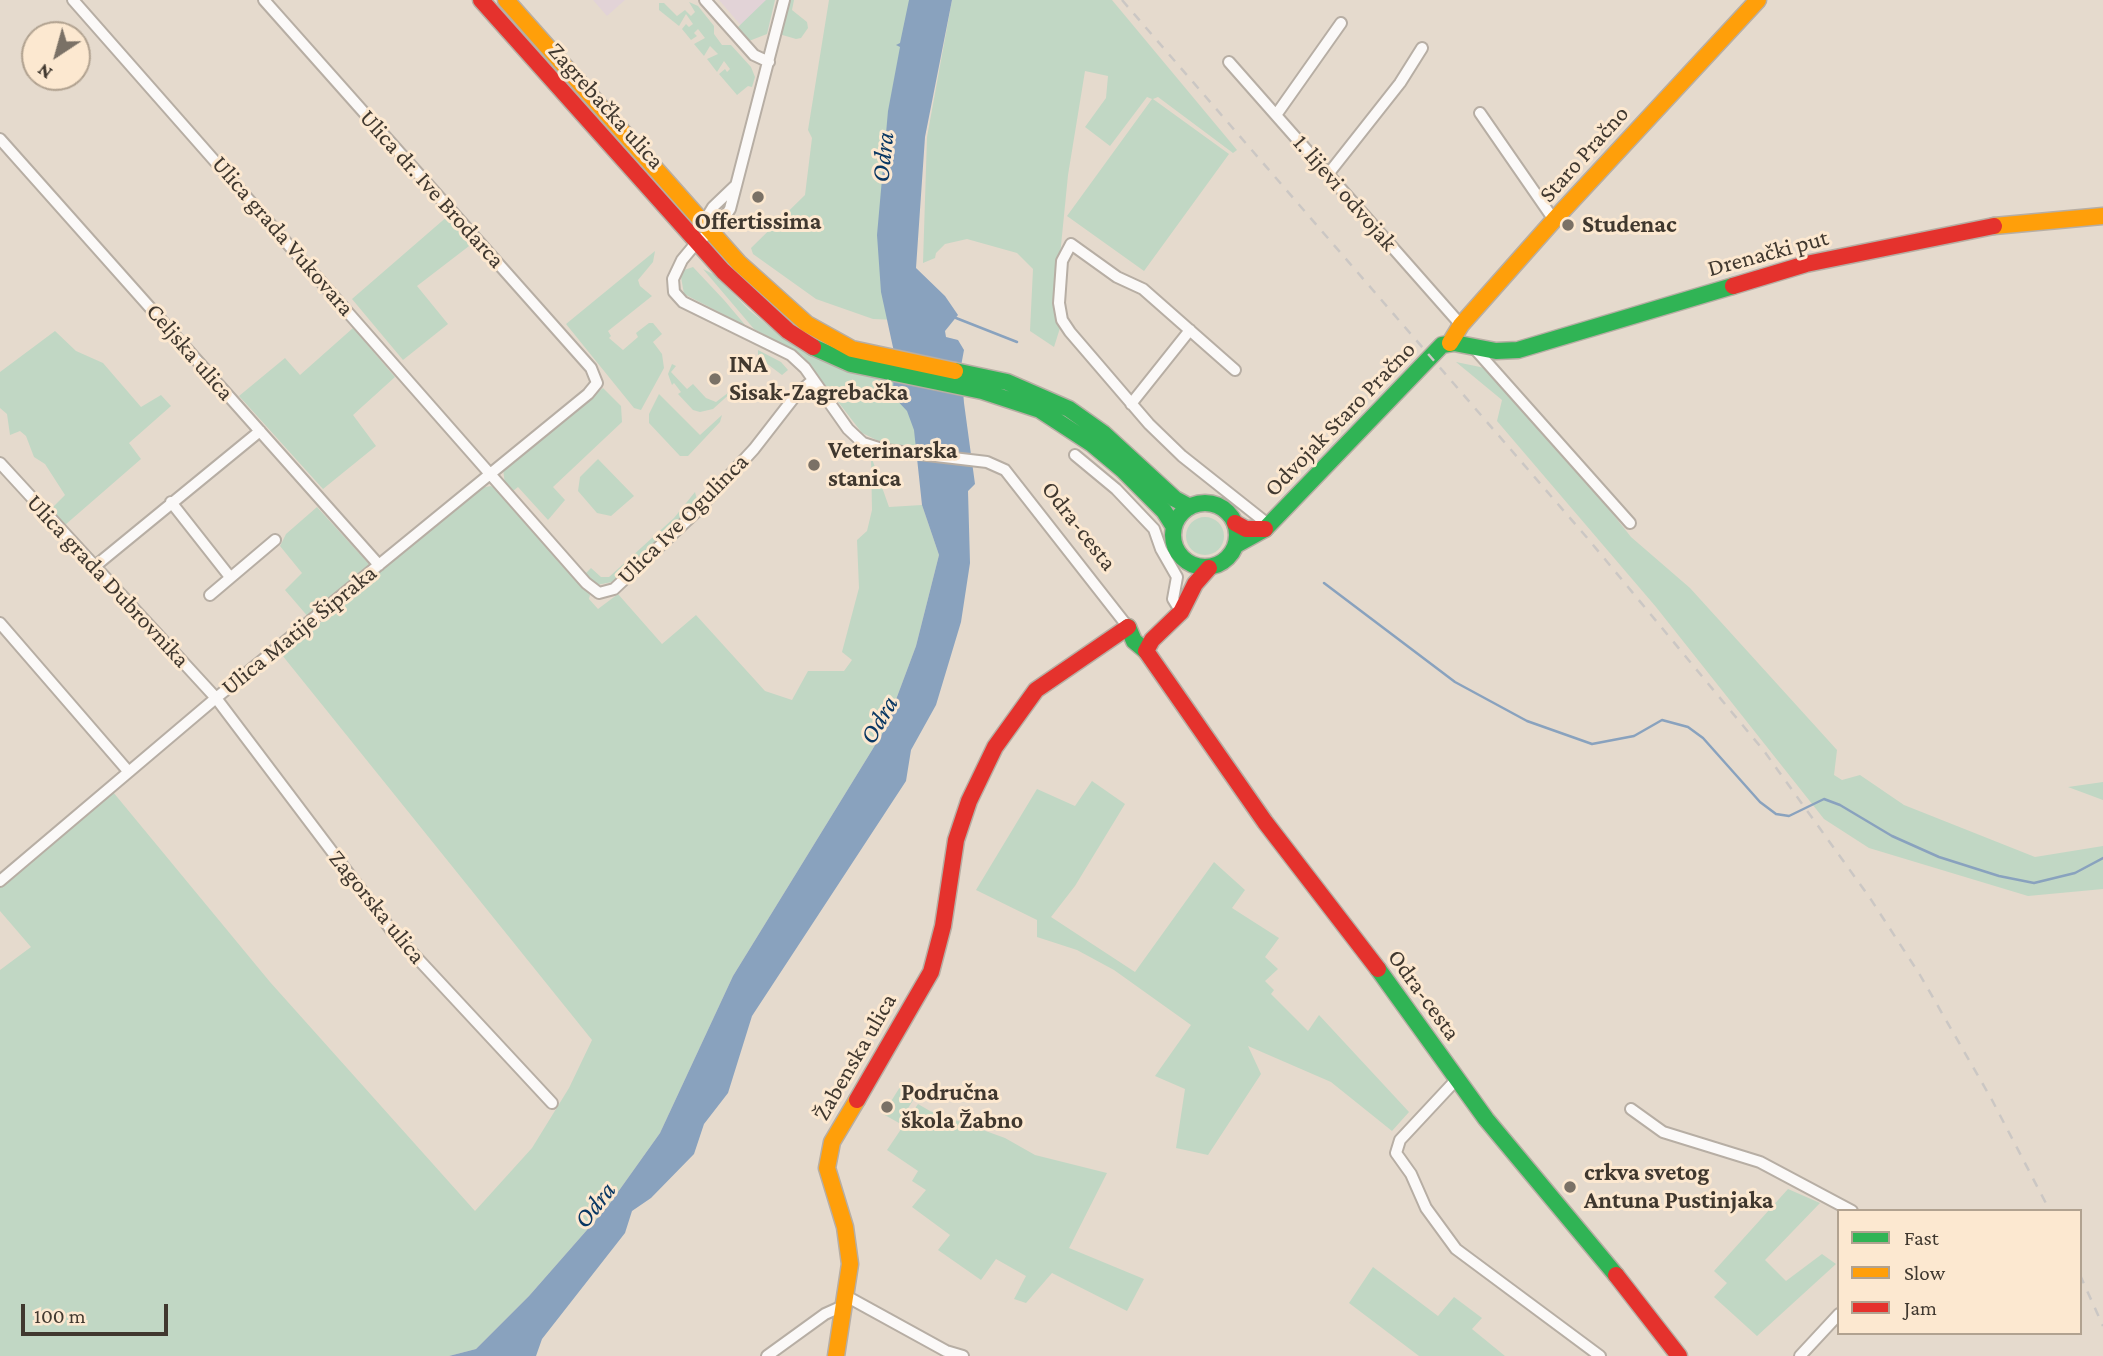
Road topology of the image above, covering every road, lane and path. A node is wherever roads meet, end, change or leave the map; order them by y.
1 (73, 0) edge
2 (264, 0) edge
3 (481, 0) edge
4 (506, 0) edge
5 (705, 0) edge
6 (783, 0) edge
7 (1758, 0) edge
8 (1341, 23) dead end
9 (1422, 48) dead end
10 (768, 62) junction
11 (1229, 62) dead end
12 (1480, 113) dead end
13 (1276, 115) junction
14 (0, 139) edge
15 (1329, 173) junction
16 (736, 185) junction
17 (2103, 216) edge
18 (1554, 220) junction
19 (708, 228) junction
20 (696, 242) junction
21 (1461, 325) junction
22 (1191, 330) junction
23 (1450, 343) junction
24 (1473, 347) junction
25 (869, 361) junction
26 (1235, 370) dead end
27 (813, 380) junction
28 (597, 381) joint
29 (982, 383) junction
30 (1131, 404) junction
31 (260, 431) junction
32 (1075, 455) dead end
33 (0, 463) edge
34 (491, 474) junction
35 (171, 502) junction
36 (1190, 507) junction
37 (1235, 523) junction
38 (1630, 523) dead end
39 (1174, 527) junction
40 (1267, 527) junction
41 (275, 540) dead end
42 (1236, 545) junction
43 (1181, 556) junction
44 (379, 565) junction
45 (94, 567) junction
46 (1209, 568) junction
47 (230, 577) junction
48 (210, 595) dead end
49 (1188, 596) junction
50 (1181, 612) junction
51 (0, 623) edge
52 (1128, 627) junction
53 (1146, 651) junction
54 (216, 698) junction
55 (128, 771) junction
56 (0, 881) edge
57 (1456, 1080) junction
58 (552, 1103) dead end
59 (1631, 1109) dead end
60 (1848, 1209) edge
61 (846, 1300) junction
62 (1837, 1316) edge
63 (767, 1356) edge
64 (836, 1356) edge
65 (963, 1356) edge
66 (1600, 1356) edge
67 (1679, 1356) edge
68 (1800, 1356) edge

1 - 34 street, Ulica grada Vukovara
2 - 28 street, Ulica dr. Ive Brodarca
3 - 20 main road, Zagrebačka ulica
4 - 19 main road, Zagrebačka ulica
5 - 10 street
6 - 10 street
7 - 18 main road, Staro Pračno
8 - 13 street
9 - 15 street
10 - 16 street
11 - 13 street, 1. lijevi odvojak
12 - 18 street
13 - 15 street, 1. lijevi odvojak
14 - 31 street, Celjska ulica
15 - 21 street, 1. lijevi odvojak
16 - 19 street
16 - 19 street
17 - 24 main road, Drenački put
18 - 21 main road, Staro Pračno
19 - 20 street
19 - 25 main road, Zagrebačka ulica
20 - 25 main road, Zagrebačka ulica
20 - 27 street
21 - 23 main road, Staro Pračno
22 - 26 street
22 - 30 street
22 - 30 street
23 - 24 main road, Drenački put
23 - 40 main road, Odvojak Staro Pračno
24 - 38 street
25 - 29 main road
27 - 34 street, Ulica Ive Ogulinca
27 - 52 street, Odra-cesta
28 - 34 street, Ulica Matije Šipraka
29 - 36 main road
29 - 39 main road
30 - 40 street
31 - 35 street
31 - 44 street, Celjska ulica
32 - 50 street
33 - 45 street, Ulica grada Dubrovnika
34 - 44 street, Ulica Matije Šipraka
35 - 45 street
35 - 47 street
36 - 37 main road
36 - 39 main road
37 - 40 main road, Odvojak Staro Pračno
37 - 42 main road
39 - 43 main road
40 - 42 main road, Odvojak Staro Pračno
41 - 47 street
42 - 46 main road
43 - 46 main road
43 - 49 main road
44 - 54 street, Ulica Matije Šipraka
45 - 54 street, Ulica grada Dubrovnika
46 - 49 main road
47 - 48 street
49 - 50 main road
50 - 53 main road
51 - 55 street
52 - 53 main road, Odra-cesta
52 - 61 main road, Žabenska ulica
53 - 57 main road, Odra-cesta
54 - 55 street, Ulica Matije Šipraka
54 - 58 street, Zagorska ulica
55 - 56 street, Ulica Matije Šipraka
57 - 66 street
57 - 67 main road, Odra-cesta
59 - 60 street
61 - 63 street
61 - 64 main road, Žabenska ulica
61 - 65 street
62 - 68 street

